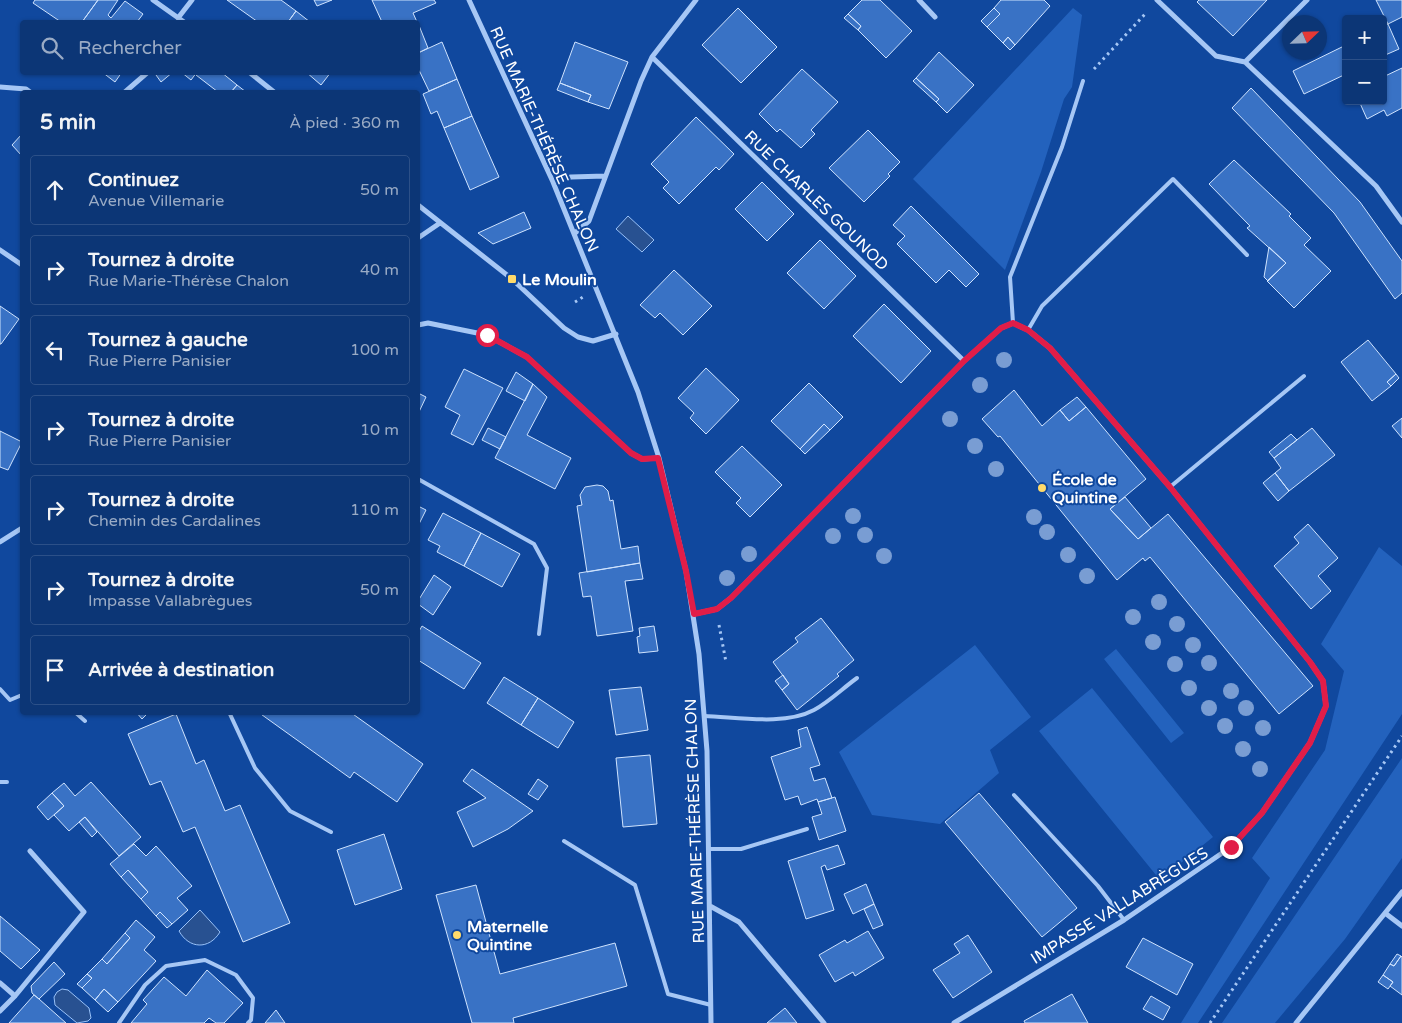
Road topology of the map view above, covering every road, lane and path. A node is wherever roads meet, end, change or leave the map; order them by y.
1 (153, 0) edge
2 (192, 0) edge
3 (470, 0) edge
4 (696, 0) edge
5 (919, 0) edge
6 (1307, 0) edge
7 (1157, 1) edge
8 (935, 17) dead end
9 (178, 18) junction
10 (181, 20) edge
11 (652, 57) junction
12 (1245, 62) junction
13 (145, 75) edge
14 (253, 75) edge
15 (1083, 81) joint
16 (0, 87) edge
17 (27, 90) edge
18 (127, 90) edge
19 (272, 90) edge
20 (605, 176) junction
21 (553, 182) junction
22 (420, 207) edge
23 (1402, 222) edge
24 (440, 223) junction
25 (574, 233) junction
26 (420, 237) edge
27 (0, 250) edge
28 (1247, 255) dead end
29 (20, 265) edge
30 (1013, 323) junction
31 (420, 326) edge
32 (1028, 330) junction
33 (616, 334) junction
34 (964, 361) junction
35 (1304, 376) dead end
36 (658, 458) junction
37 (420, 480) edge
38 (1170, 487) junction
39 (20, 529) edge
40 (0, 534) edge
41 (8, 537) junction
42 (0, 542) edge
43 (694, 614) junction
44 (538, 634) dead end
45 (724, 650) dead end
46 (726, 662) dead end
47 (857, 678) dead end
48 (0, 689) edge
49 (20, 696) edge
50 (78, 715) edge
51 (231, 715) edge
52 (704, 716) junction
53 (85, 721) dead end
54 (1402, 736) edge
55 (0, 782) edge
56 (6, 782) dead end
57 (1014, 795) dead end
58 (808, 828) dead end
59 (331, 832) dead end
60 (564, 841) dead end
61 (709, 849) junction
62 (30, 851) dead end
63 (1402, 892) edge
64 (710, 906) junction
65 (1385, 913) junction
66 (1124, 920) junction
67 (1402, 926) edge
68 (0, 983) edge
69 (15, 996) junction
70 (711, 1005) junction
71 (0, 1011) edge
72 (119, 1023) edge
73 (248, 1023) edge
74 (711, 1023) edge
75 (824, 1023) edge
76 (954, 1023) edge
77 (1210, 1023) edge
78 (1296, 1023) edge

1 - 9 street
2 - 9 street
3 - 21 street, RUE MARIE-THÉRÈSE CHALON
4 - 11 street
5 - 8 street
6 - 12 street
7 - 12 street
7 - 15 path
9 - 10 street
11 - 20 street
11 - 34 street, RUE CHARLES GOUNOD
12 - 23 street
13 - 18 street
14 - 19 street
15 - 30 lane
16 - 17 street
20 - 21 street
20 - 25 street
21 - 25 street, RUE MARIE-THÉRÈSE CHALON
22 - 24 street
24 - 26 street
24 - 33 street
25 - 33 street, RUE MARIE-THÉRÈSE CHALON
27 - 29 street
28 - 32 lane
30 - 32 street
30 - 34 street
31 - 36 street
32 - 38 street
33 - 36 street, RUE MARIE-THÉRÈSE CHALON
34 - 43 street
35 - 38 lane
36 - 43 street, RUE MARIE-THÉRÈSE CHALON
37 - 44 lane
38 - 66 street, IMPASSE VALLABRÈGUES
39 - 41 street
40 - 41 street
41 - 42 street
43 - 52 street, RUE MARIE-THÉRÈSE CHALON
45 - 46 path
47 - 52 lane
48 - 49 lane
50 - 53 lane
51 - 59 lane
52 - 61 street, RUE MARIE-THÉRÈSE CHALON
54 - 77 path
55 - 56 lane
57 - 66 lane
58 - 61 lane
60 - 70 lane
61 - 64 street, RUE MARIE-THÉRÈSE CHALON
62 - 69 street
63 - 65 street
64 - 70 street, RUE MARIE-THÉRÈSE CHALON
64 - 75 street
65 - 67 street
65 - 78 street
66 - 76 street, IMPASSE VALLABRÈGUES
68 - 69 street
69 - 71 street
70 - 74 street, RUE MARIE-THÉRÈSE CHALON
72 - 73 lane

